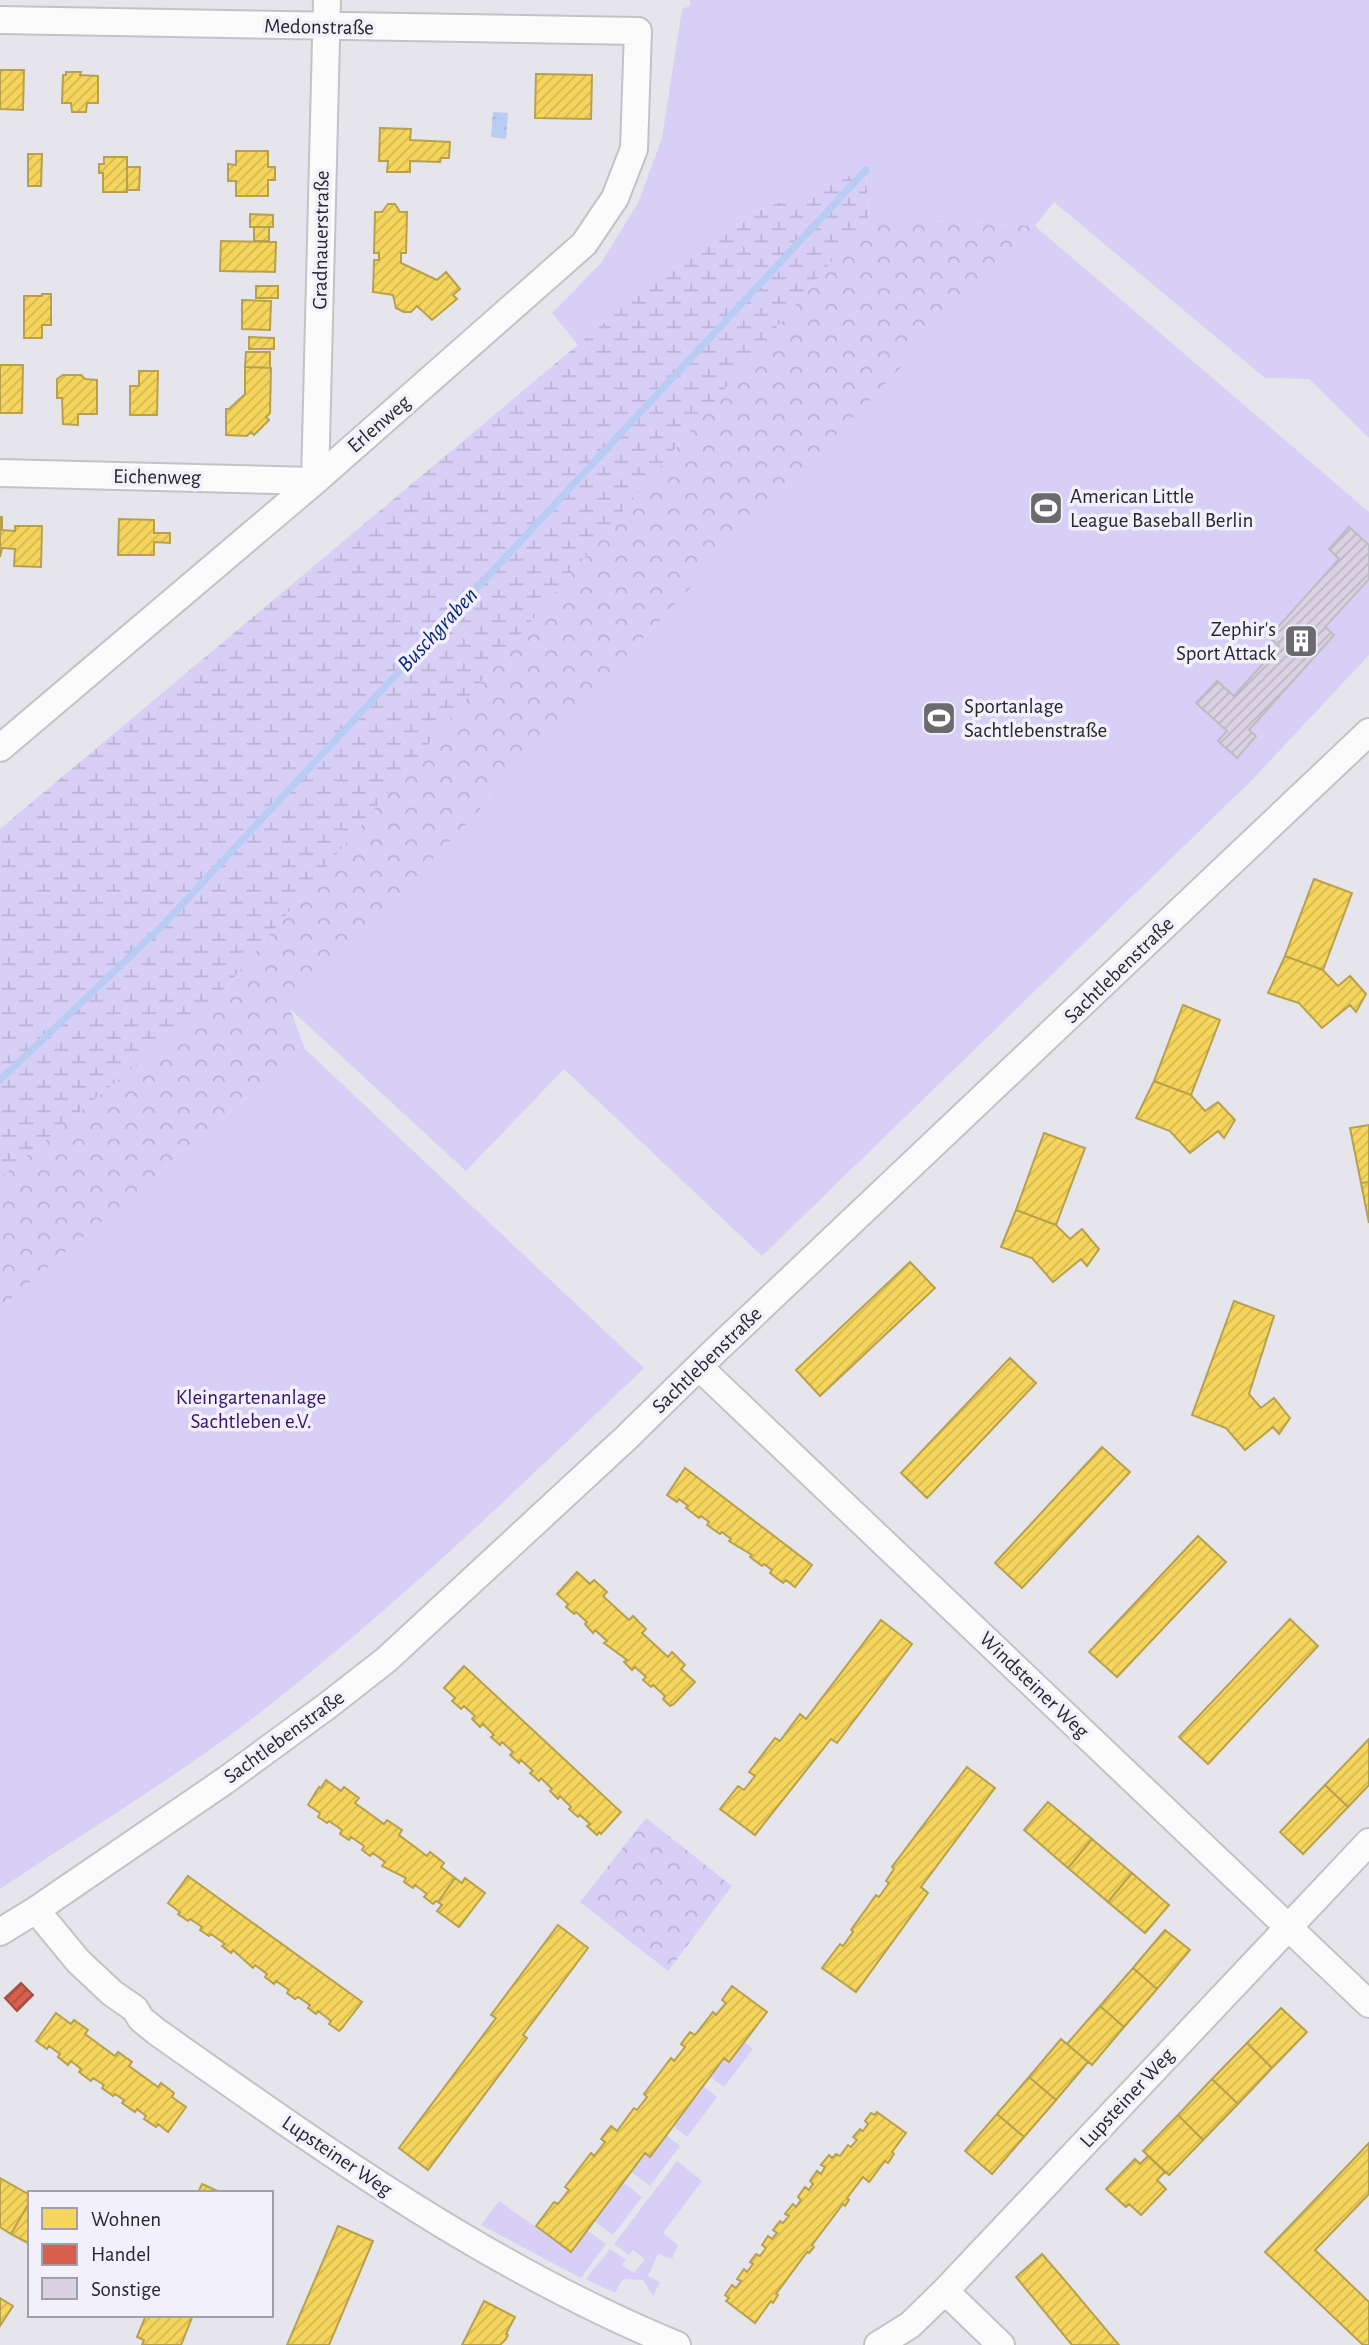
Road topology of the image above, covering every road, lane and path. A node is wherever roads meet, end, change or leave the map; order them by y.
1 (327, 0) edge
2 (0, 20) edge
3 (327, 27) junction
4 (638, 31) joint
5 (0, 474) edge
6 (315, 481) junction
7 (1369, 732) edge
8 (0, 748) edge
9 (699, 1367) junction
10 (1369, 1842) edge
11 (36, 1910) junction
12 (1289, 1927) junction
13 (0, 1932) edge
14 (1369, 2004) edge
15 (945, 2291) junction
16 (677, 2345) edge
17 (877, 2345) edge
18 (1001, 2345) edge

1 - 3 street, Gradnauerstraße
2 - 3 street, Medonstraße
3 - 4 street, Medonstraße
3 - 6 street, Gradnauerstraße
4 - 6 street, Erlenweg
5 - 6 street, Eichenweg
6 - 8 street, Erlenweg
7 - 9 street, Sachtlebenstraße
9 - 11 street, Sachtlebenstraße
9 - 12 street, Windsteiner Weg
10 - 12 street, Lupsteiner Weg
11 - 13 street, Sachtlebenstraße
11 - 16 street, Lupsteiner Weg
12 - 14 street, Windsteiner Weg
12 - 15 street, Lupsteiner Weg
15 - 17 street, Lupsteiner Weg
15 - 18 street

